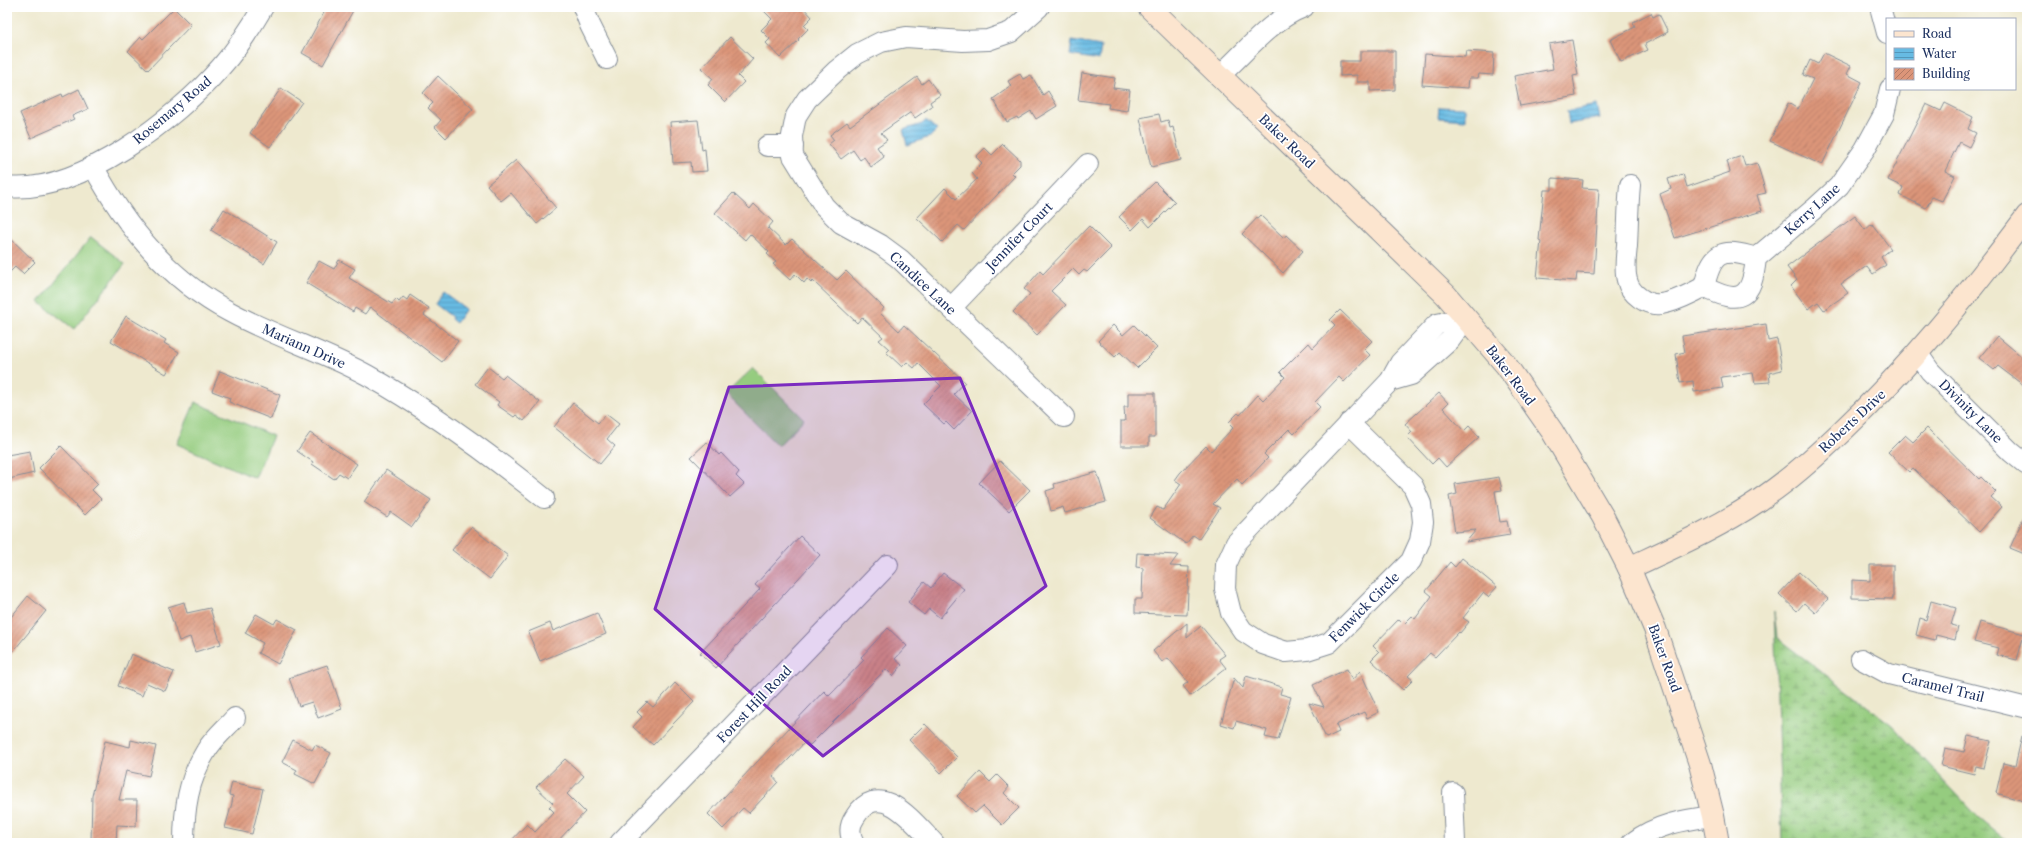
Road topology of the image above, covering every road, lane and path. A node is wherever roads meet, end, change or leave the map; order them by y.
1 (263, 7) edge
2 (583, 7) edge
3 (1039, 7) edge
4 (1149, 7) edge
5 (1304, 7) edge
6 (1880, 7) edge
7 (1886, 29) edge
8 (607, 59) dead end
9 (1219, 76) junction
10 (1890, 90) edge
11 (767, 146) dead end
12 (793, 146) junction
13 (1088, 164) dead end
14 (93, 166) junction
15 (1630, 185) dead end
16 (7, 187) edge
17 (2027, 216) edge
18 (1756, 258) junction
19 (1704, 287) junction
20 (951, 308) junction
21 (1466, 318) junction
22 (1918, 354) junction
23 (1064, 417) dead end
24 (1349, 423) junction
25 (2027, 465) edge
26 (544, 498) dead end
27 (888, 565) dead end
28 (1629, 568) junction
29 (1861, 659) dead end
30 (2027, 708) edge
31 (235, 718) dead end
32 (1453, 793) dead end
33 (1713, 816) junction
34 (184, 843) edge
35 (620, 843) edge
36 (854, 843) edge
37 (934, 843) edge
38 (1455, 843) edge
39 (1632, 843) edge
40 (1718, 843) edge

1 - 14 street, Rosemary Road
2 - 8 street
3 - 12 street, Candice Lane
4 - 9 main road, Baker Road
5 - 9 street
6 - 7 street
9 - 21 main road, Baker Road
10 - 18 street, Kerry Lane
11 - 12 street
12 - 20 street, Candice Lane
13 - 20 street, Jennifer Court
14 - 16 street, Rosemary Road
14 - 26 street, Mariann Drive
15 - 19 street
17 - 22 main road, Roberts Drive
18 - 19 street
18 - 19 street
20 - 23 street, Candice Lane
21 - 24 street, Fenwick Circle
21 - 28 main road, Baker Road
22 - 25 street, Divinity Lane
22 - 28 main road, Roberts Drive
24 - 24 street, Fenwick Circle
27 - 35 street, Forest Hill Road
28 - 33 main road, Baker Road
29 - 30 street, Caramel Trail
31 - 34 street
32 - 38 street
33 - 39 street
33 - 40 main road, Baker Road
36 - 37 street

